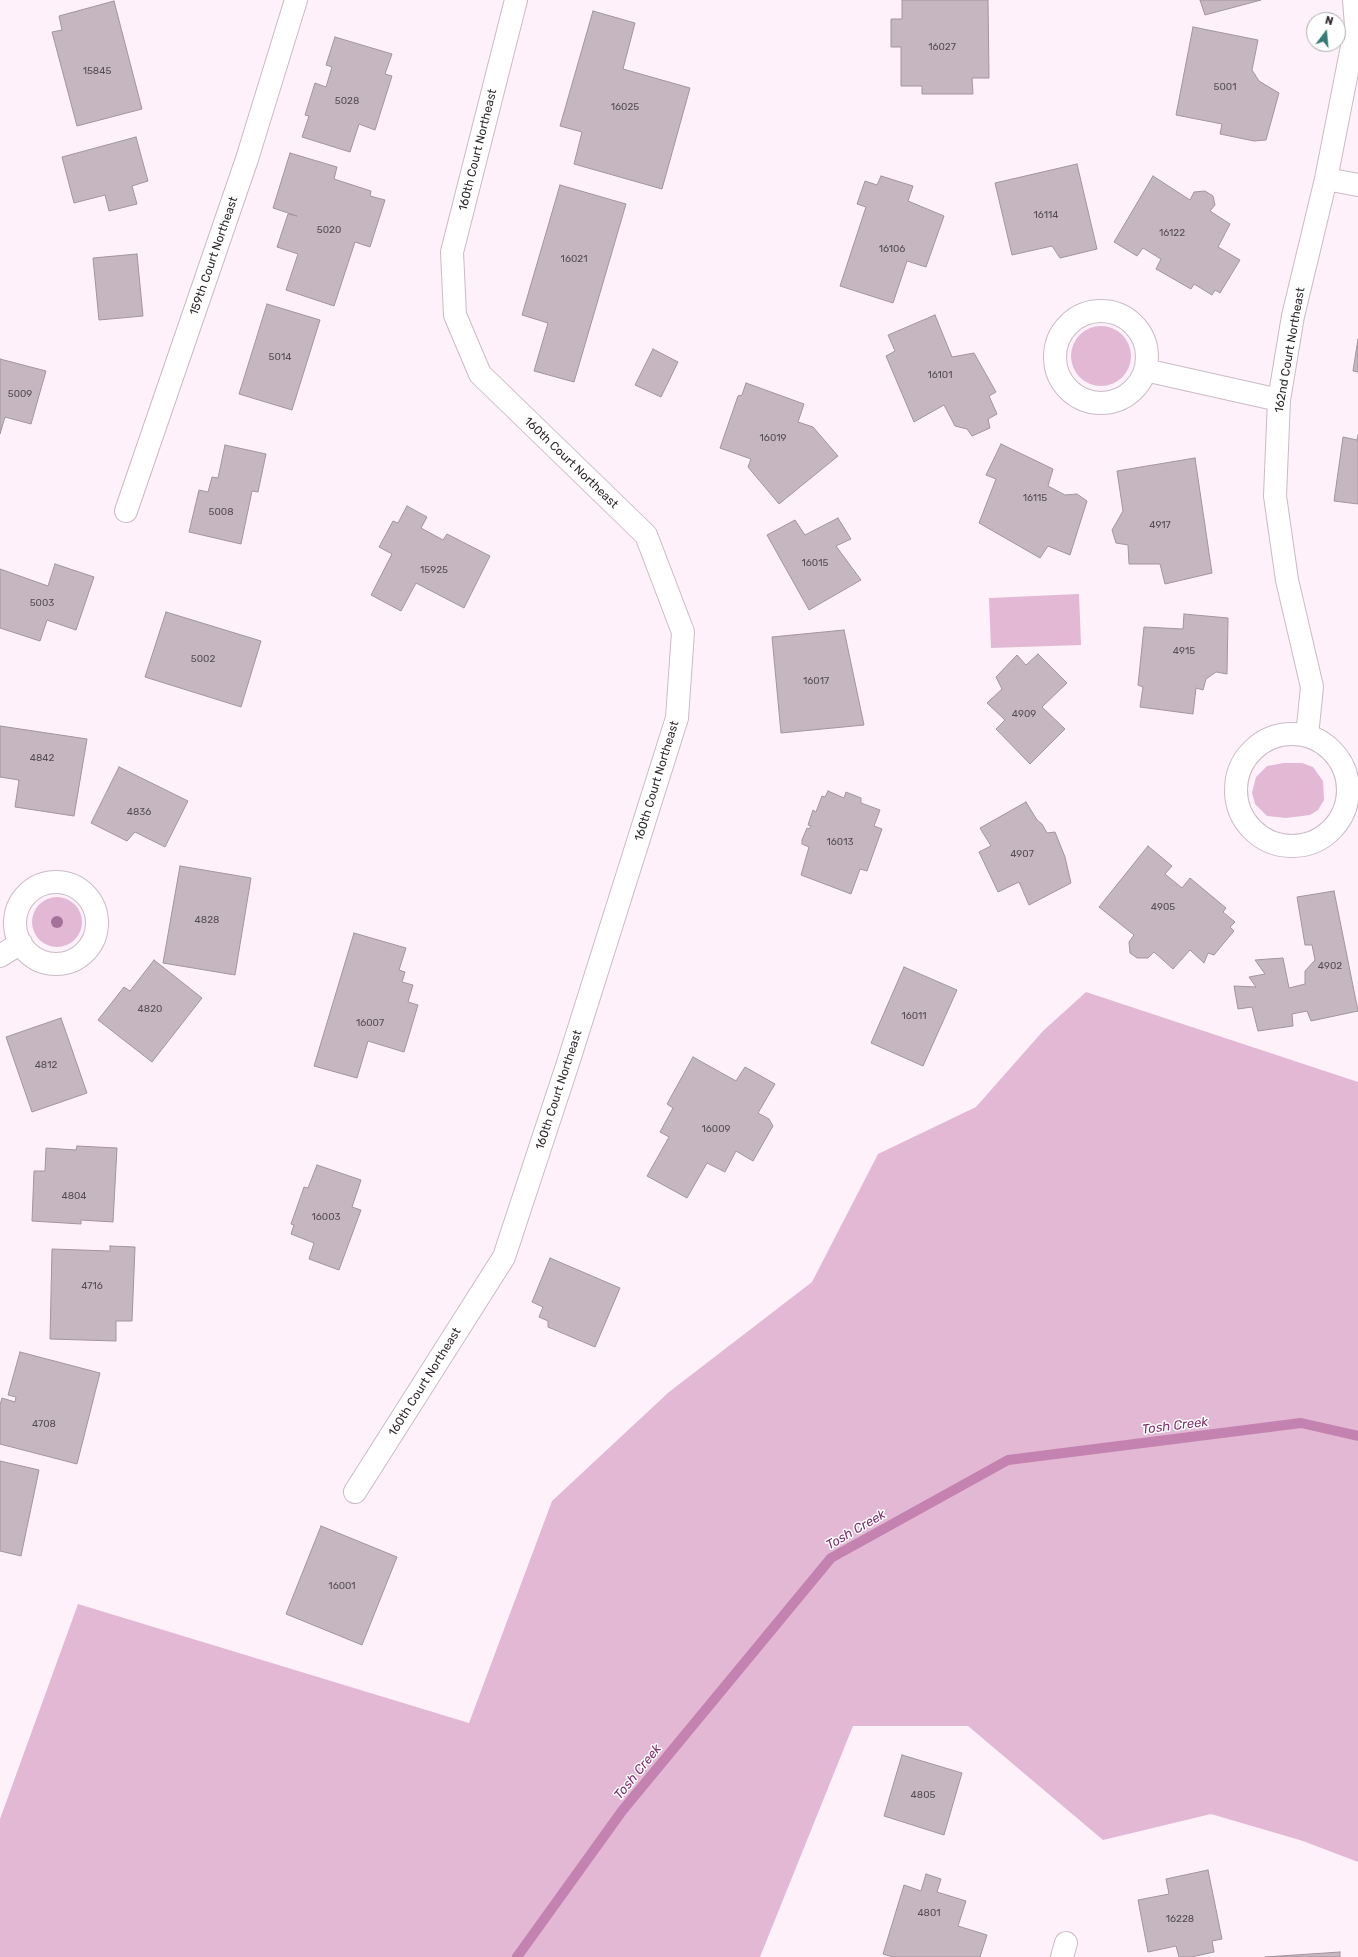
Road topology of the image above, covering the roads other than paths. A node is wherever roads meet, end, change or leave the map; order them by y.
1 (296, 0) edge
2 (516, 0) edge
3 (1354, 0) edge
4 (1326, 179) junction
5 (1358, 186) edge
6 (1146, 370) junction
7 (1279, 400) junction
8 (126, 511) dead end
9 (1307, 736) junction
10 (21, 943) dead end
11 (0, 956) edge
12 (355, 1492) dead end

1 - 8 street, 159th Court Northeast
2 - 12 street, 160th Court Northeast
3 - 4 street, 162nd Court Northeast
4 - 5 street
4 - 7 street, 162nd Court Northeast
6 - 6 street
6 - 7 street
7 - 9 street, 162nd Court Northeast
9 - 9 street
10 - 11 street

